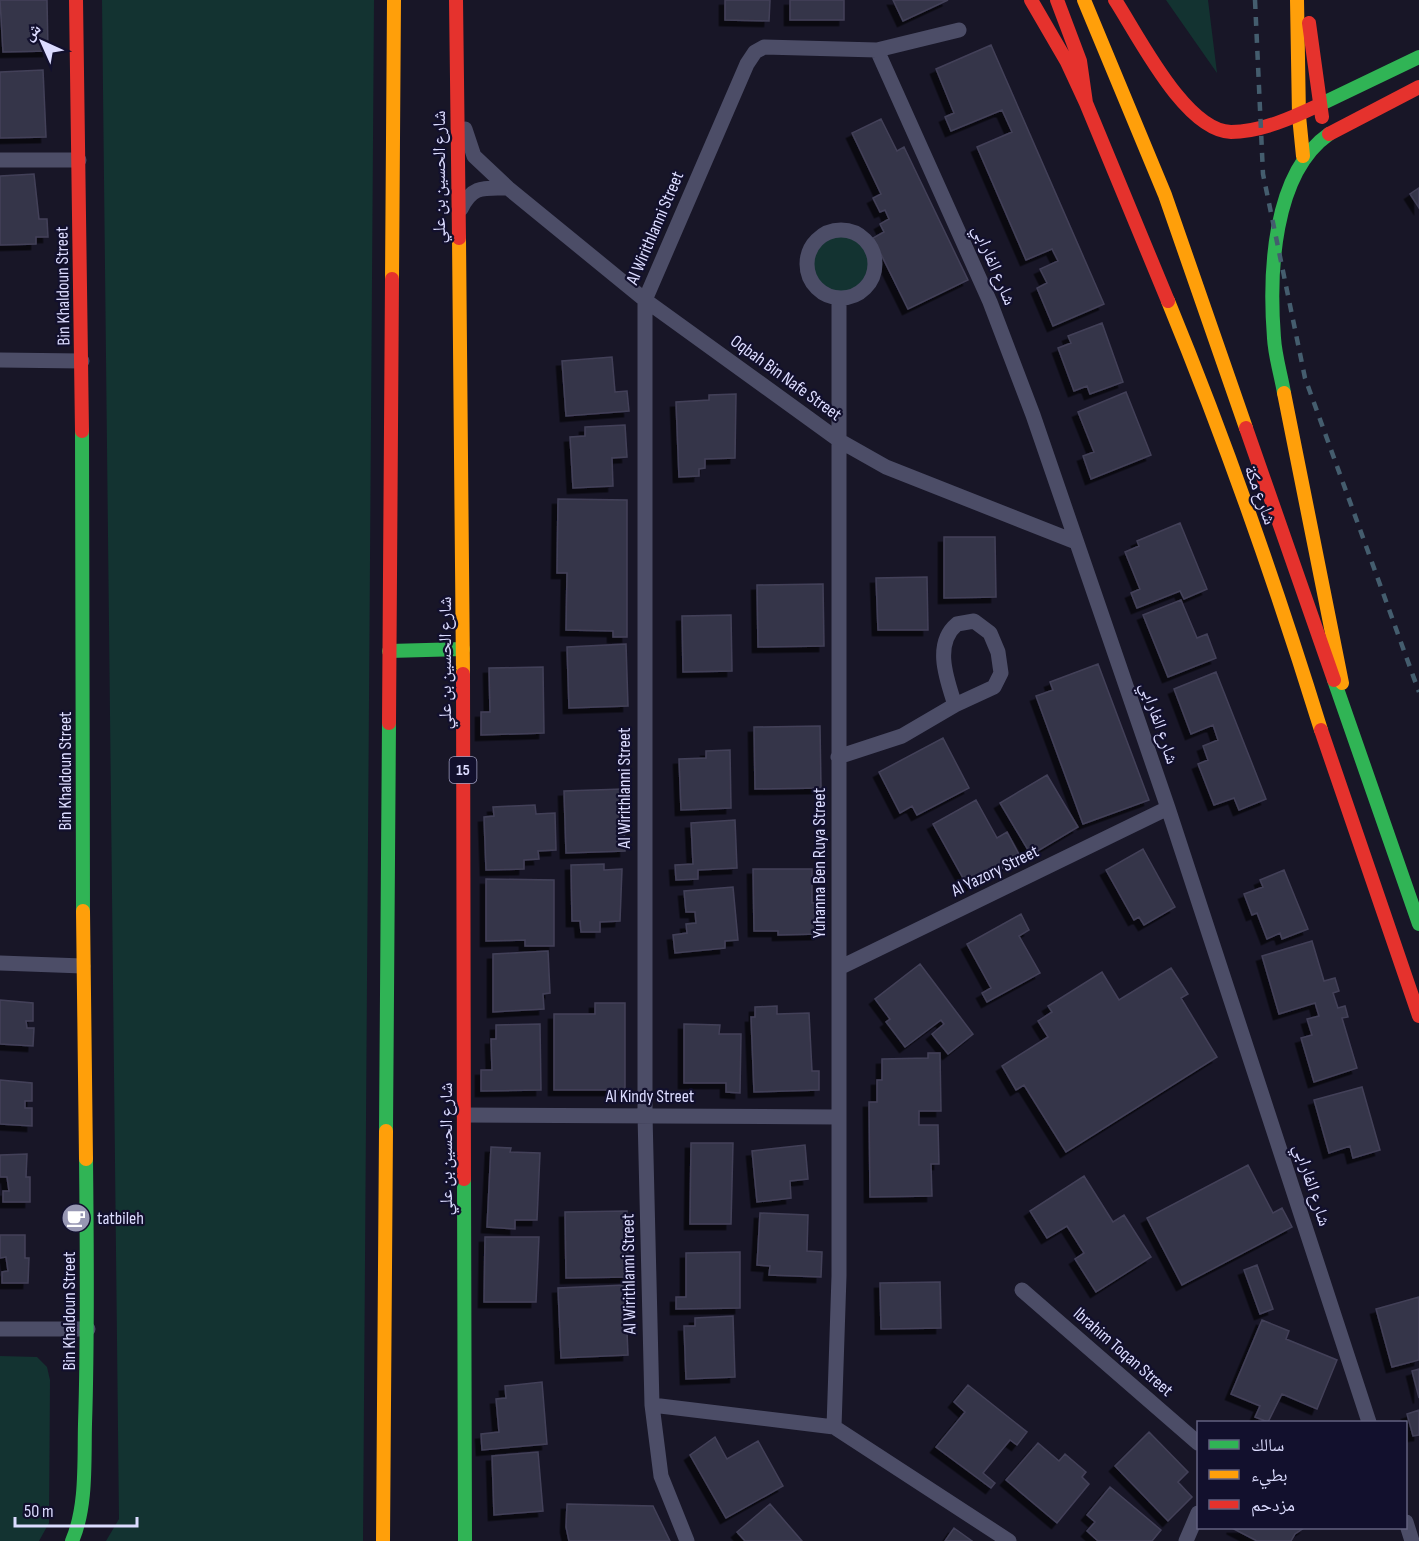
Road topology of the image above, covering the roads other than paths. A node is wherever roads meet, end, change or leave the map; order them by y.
1 (76, 0) edge
2 (393, 0) edge
3 (456, 0) edge
4 (1031, 0) edge
5 (1057, 0) edge
6 (1084, 0) edge
7 (1114, 0) edge
8 (1297, 0) edge
9 (1306, 0) edge
10 (960, 30) dead end
11 (877, 50) junction
12 (1419, 57) edge
13 (1419, 87) edge
14 (456, 103) junction
15 (1086, 103) junction
16 (1319, 106) junction
17 (1299, 116) junction
18 (1325, 136) junction
19 (1304, 156) junction
20 (0, 160) edge
21 (78, 160) junction
22 (508, 188) junction
23 (457, 219) junction
24 (839, 299) junction
25 (645, 300) junction
26 (0, 360) edge
27 (82, 361) junction
28 (840, 441) junction
29 (1076, 542) junction
30 (463, 649) junction
31 (388, 651) junction
32 (955, 705) junction
33 (1345, 705) junction
34 (838, 757) junction
35 (1168, 808) junction
36 (1419, 924) edge
37 (0, 963) edge
38 (83, 966) junction
39 (838, 968) junction
40 (1419, 1016) edge
41 (464, 1115) junction
42 (645, 1115) junction
43 (837, 1118) junction
44 (1022, 1290) dead end
45 (0, 1329) edge
46 (88, 1329) junction
47 (651, 1405) junction
48 (1369, 1421) edge
49 (834, 1427) junction
50 (1197, 1442) edge
51 (1197, 1515) edge
52 (1407, 1525) edge
53 (72, 1541) edge
54 (383, 1541) edge
55 (465, 1541) edge
56 (687, 1541) edge
57 (1009, 1541) edge
58 (1186, 1541) edge
59 (1412, 1541) edge

1 - 21 main road, Bin Khaldoun Street
2 - 31 main road
3 - 14 main road, شارع الحسين بن علي / 15
4 - 15 main road, شارع مكة
5 - 15 main road
6 - 33 main road, شارع مكة
7 - 17 main road
8 - 17 main road
9 - 16 main road
10 - 11 street
11 - 25 street, Al Wirithlanni Street
11 - 29 street, شارع الفارابي
12 - 16 main road
13 - 18 main road
14 - 22 street, Oqbah Bin Nafe Street
14 - 23 main road, شارع الحسين بن علي / 15
15 - 40 main road, شارع مكة
16 - 17 main road
16 - 18 main road
17 - 19 main road
18 - 19 main road
19 - 33 main road
20 - 21 street
21 - 27 main road, Bin Khaldoun Street
22 - 23 street
22 - 25 street, Oqbah Bin Nafe Street
23 - 30 main road, شارع الحسين بن علي / 15
24 - 24 street
24 - 28 street, Yuhanna Ben Ruya Street
25 - 28 street, Oqbah Bin Nafe Street
25 - 42 street, Al Wirithlanni Street
26 - 27 street
27 - 38 main road, Bin Khaldoun Street
28 - 29 street, Oqbah Bin Nafe Street
28 - 34 street, Yuhanna Ben Ruya Street
29 - 35 street, شارع الفارابي
30 - 31 main road
30 - 41 main road, شارع الحسين بن علي / 15
31 - 54 main road
32 - 32 street
32 - 34 street
33 - 36 main road, شارع مكة
34 - 39 street, Yuhanna Ben Ruya Street
35 - 39 street, Al Yazory Street
35 - 48 street, شارع الفارابي
37 - 38 street
38 - 46 main road, Bin Khaldoun Street
39 - 43 street, Yuhanna Ben Ruya Street
41 - 42 street, Al Kindy Street
41 - 55 main road, شارع الحسين بن علي / 15
42 - 43 street, Al Kindy Street
42 - 47 street, Al Wirithlanni Street
43 - 49 street, Yuhanna Ben Ruya Street
44 - 50 street, Ibrahim Toqan Street
45 - 46 street
46 - 53 main road, Bin Khaldoun Street
47 - 49 street
47 - 56 street, Al Wirithlanni Street
49 - 57 street
51 - 58 street
52 - 59 street

